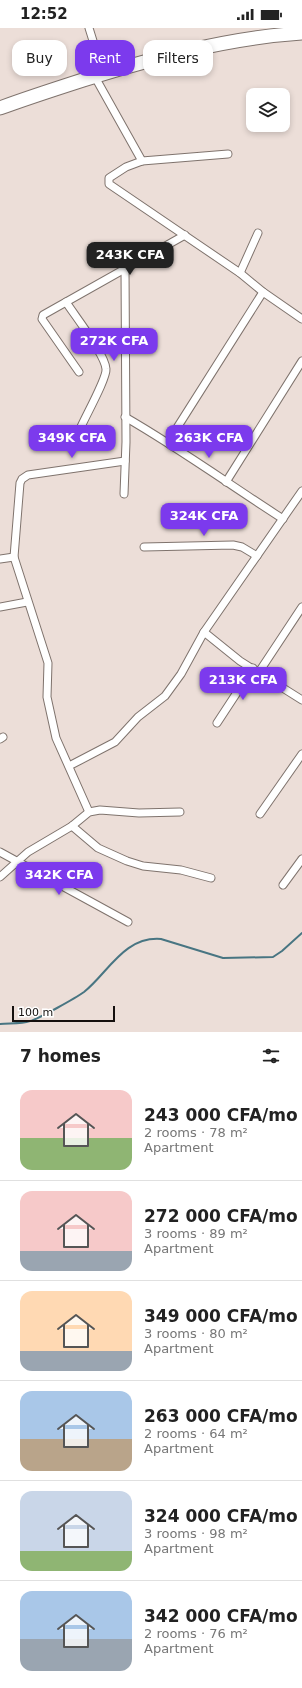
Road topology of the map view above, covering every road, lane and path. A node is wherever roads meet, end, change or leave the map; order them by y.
1 (89, 28) edge
2 (302, 33) edge
3 (92, 40) edge
4 (135, 65) edge
5 (96, 76) edge
6 (100, 76) edge
7 (0, 108) edge
8 (228, 154) dead end
9 (142, 161) junction
10 (258, 233) dead end
11 (185, 235) junction
12 (125, 268) junction
13 (240, 273) junction
14 (263, 292) junction
15 (66, 302) junction
16 (302, 319) edge
17 (302, 361) edge
18 (79, 372) dead end
19 (125, 417) junction
20 (80, 429) dead end
21 (168, 442) junction
22 (125, 461) junction
23 (226, 482) junction
24 (302, 491) edge
25 (124, 494) dead end
26 (283, 519) junction
27 (144, 547) dead end
28 (257, 556) junction
29 (14, 557) junction
30 (0, 559) edge
31 (28, 602) junction
32 (0, 607) edge
33 (302, 607) edge
34 (204, 632) junction
35 (256, 670) junction
36 (302, 700) edge
37 (217, 723) dead end
38 (302, 754) edge
39 (69, 766) junction
40 (89, 812) junction
41 (180, 812) dead end
42 (260, 814) dead end
43 (72, 826) junction
44 (0, 852) edge
45 (302, 859) edge
46 (18, 862) junction
47 (0, 878) edge
48 (211, 878) dead end
49 (283, 885) dead end
50 (128, 922) dead end

1 - 3 street
2 - 4 highway
5 - 7 highway
6 - 9 street
8 - 9 street
9 - 11 street
10 - 13 street
11 - 12 street
11 - 13 street
12 - 15 street
12 - 19 street
13 - 14 street
14 - 16 street
14 - 21 street
15 - 18 street
15 - 20 street
17 - 23 street
19 - 21 street
19 - 22 street
21 - 23 street
22 - 25 street
22 - 29 street
23 - 26 street
24 - 26 street
26 - 28 street
27 - 28 street
28 - 34 street
29 - 30 street
29 - 31 street
31 - 32 street
31 - 39 street
33 - 35 street
34 - 35 street
34 - 39 street
35 - 36 street
35 - 37 street
38 - 42 street
39 - 40 street
40 - 41 street
40 - 43 street
43 - 46 street
43 - 48 street
44 - 46 street
45 - 49 street
46 - 47 street
46 - 50 street

